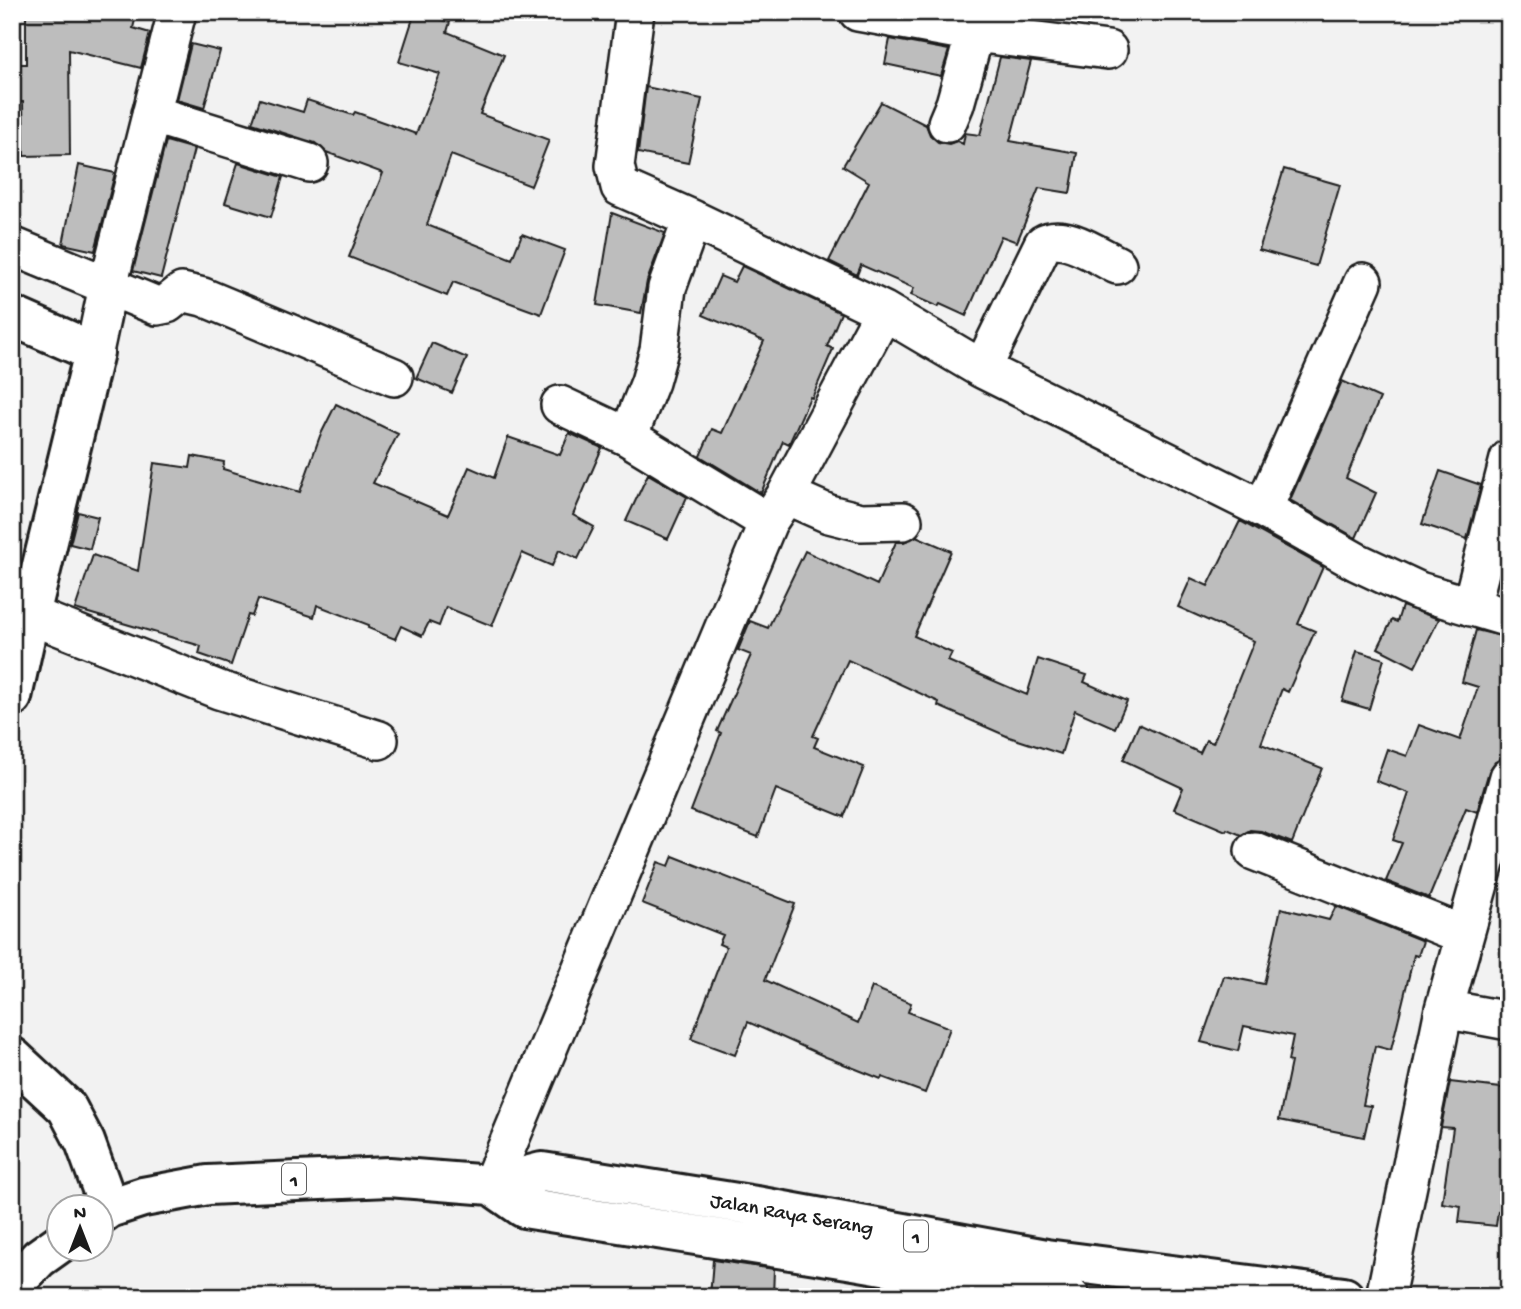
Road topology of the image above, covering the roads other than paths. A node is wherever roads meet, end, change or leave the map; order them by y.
1 (177, 12) edge
2 (635, 12) edge
3 (858, 12) edge
4 (975, 33) junction
5 (1108, 50) dead end
6 (151, 114) junction
7 (947, 123) dead end
8 (309, 163) dead end
9 (692, 219) junction
10 (12, 246) edge
11 (1117, 265) dead end
12 (1363, 282) dead end
13 (108, 286) junction
14 (884, 311) junction
15 (12, 316) edge
16 (94, 352) junction
17 (982, 369) junction
18 (394, 377) dead end
19 (560, 405) dead end
20 (628, 437) junction
21 (1509, 459) edge
22 (777, 509) junction
23 (1263, 509) junction
24 (903, 521) dead end
25 (1471, 607) junction
26 (30, 615) junction
27 (1509, 618) edge
28 (13, 690) edge
29 (379, 740) dead end
30 (1509, 777) edge
31 (1254, 851) dead end
32 (1464, 934) junction
33 (1444, 1009) junction
34 (1509, 1021) edge
35 (12, 1057) edge
36 (491, 1185) junction
37 (100, 1194) edge
38 (116, 1207) edge
39 (46, 1253) edge
40 (12, 1286) edge
41 (1070, 1297) edge
42 (1344, 1297) edge
43 (1385, 1297) edge

1 - 6 street
2 - 9 street
3 - 4 street
4 - 5 street
4 - 7 street
6 - 8 street
6 - 13 street
9 - 14 street
9 - 20 street
10 - 13 street
11 - 17 street
12 - 23 street
13 - 16 street
13 - 18 street
14 - 17 street
14 - 22 street
15 - 16 main road
16 - 26 main road
17 - 23 street
19 - 20 street
20 - 22 street
21 - 25 street
22 - 24 street
22 - 36 street
23 - 25 street
25 - 27 street
26 - 28 main road
26 - 29 street
30 - 32 street
31 - 32 street
32 - 33 street
33 - 34 street
33 - 43 street
35 - 37 main road
36 - 38 main road, Jalan Raya Serang / 1
36 - 41 main road, Jalan Raya Serang / 1
36 - 42 main road, Jalan Raya Serang / 1
39 - 40 main road

